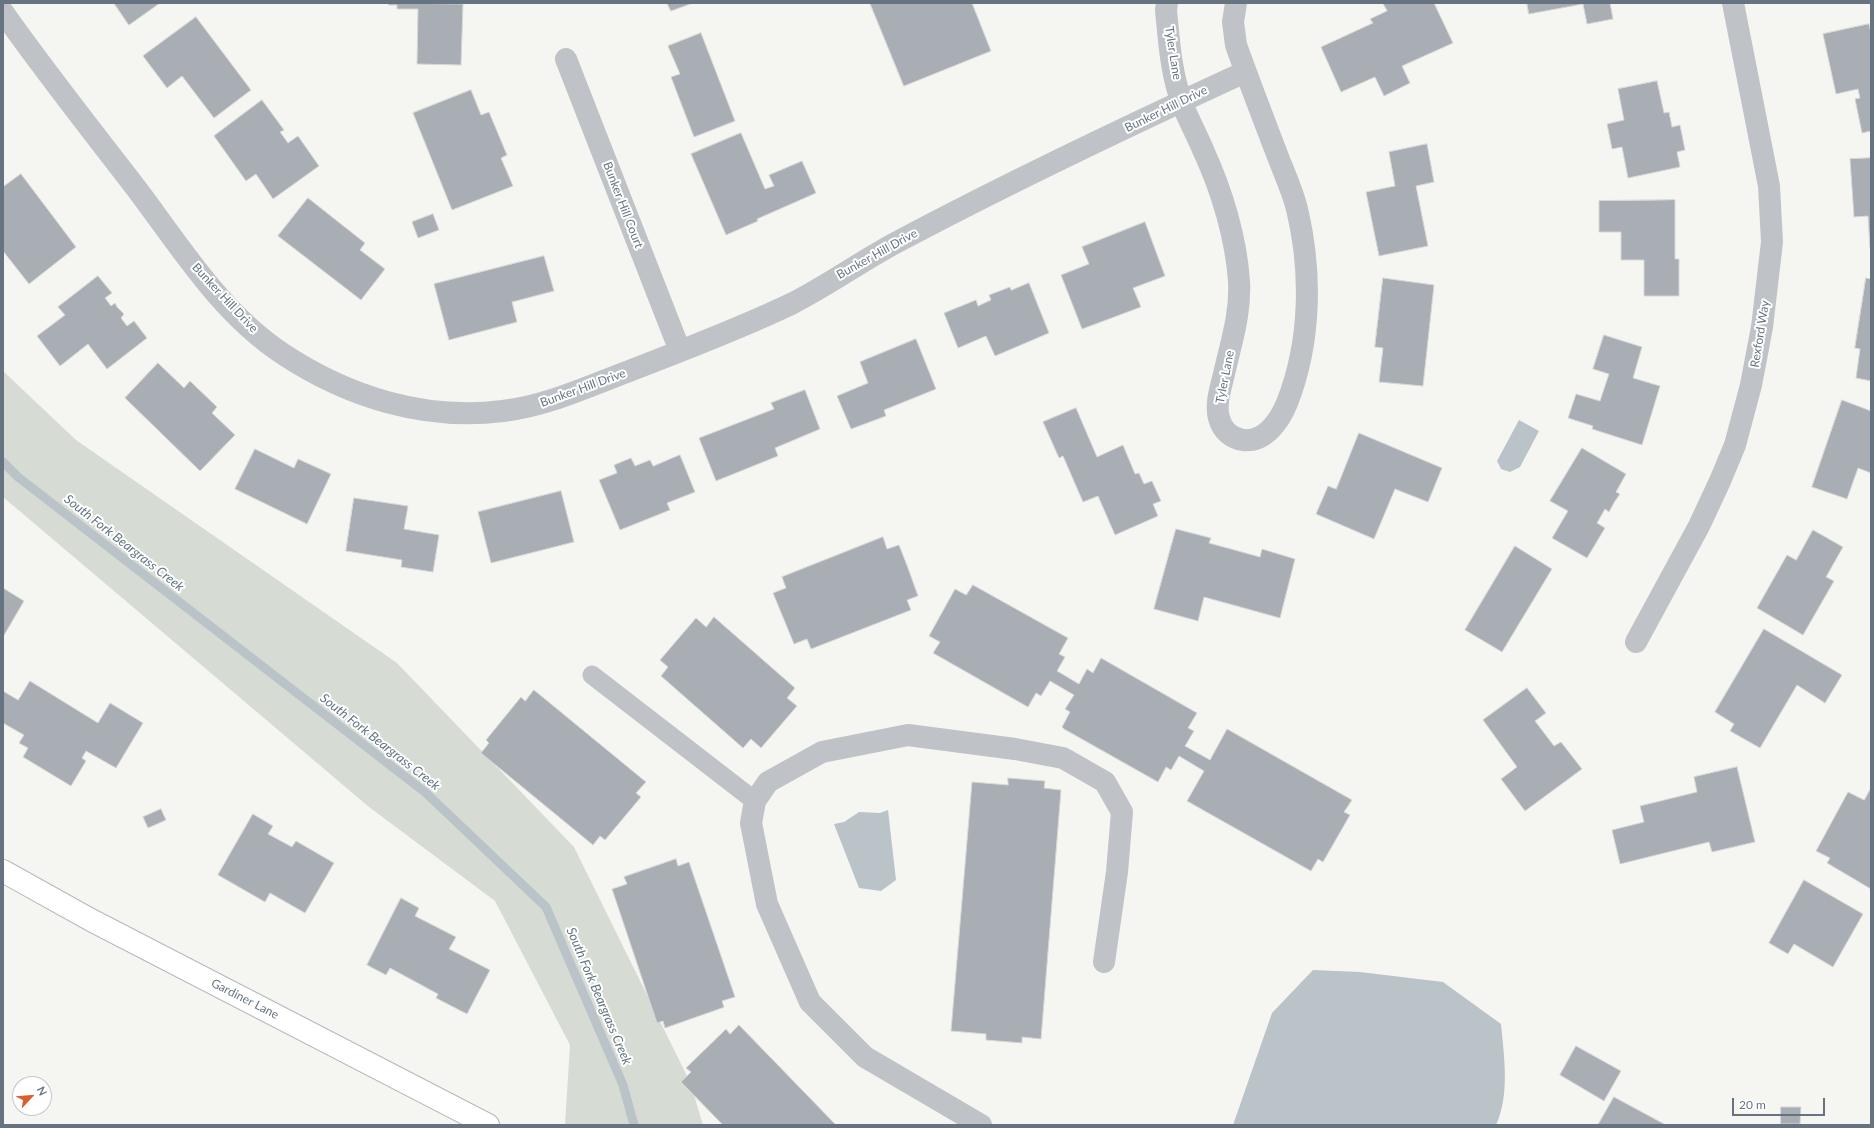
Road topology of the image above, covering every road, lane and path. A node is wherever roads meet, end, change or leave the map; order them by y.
1 (1167, 3) edge
2 (1236, 3) edge
3 (1733, 3) edge
4 (3, 12) edge
5 (566, 59) dead end
6 (1245, 72) junction
7 (1181, 101) junction
8 (680, 351) junction
9 (1636, 642) dead end
10 (592, 675) dead end
11 (755, 801) junction
12 (3, 871) edge
13 (1104, 962) dead end
14 (488, 1125) edge
15 (981, 1125) edge

1 - 7 street, Tyler Lane
2 - 6 street, Tyler Lane
3 - 9 street, Rexford Way
4 - 8 street, Bunker Hill Drive
5 - 8 street, Bunker Hill Court
6 - 7 street, Bunker Hill Drive
6 - 7 street, Tyler Lane
7 - 8 street, Bunker Hill Drive
10 - 11 lane
11 - 13 street
11 - 15 street
12 - 14 main road, Gardiner Lane

